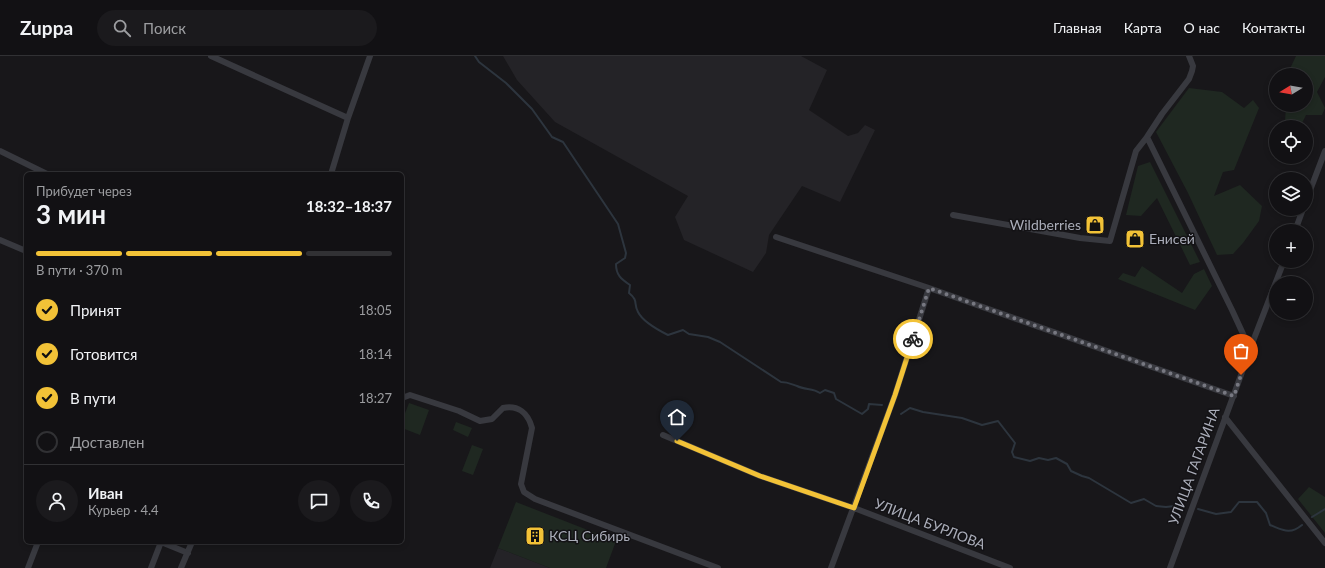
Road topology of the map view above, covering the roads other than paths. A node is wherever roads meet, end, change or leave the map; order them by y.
1 (211, 56) edge
2 (363, 56) edge
3 (1189, 56) edge
4 (370, 58) edge
5 (348, 118) junction
6 (1147, 137) junction
7 (0, 151) edge
8 (1325, 151) edge
9 (43, 172) edge
10 (332, 172) edge
11 (1313, 183) edge
12 (953, 214) dead end
13 (776, 237) dead end
14 (0, 240) edge
15 (24, 250) edge
16 (1281, 268) edge
17 (929, 288) junction
18 (1250, 349) junction
19 (1234, 396) junction
20 (404, 397) edge
21 (1225, 417) junction
22 (663, 435) dead end
23 (854, 508) junction
24 (1325, 543) edge
25 (37, 544) edge
26 (160, 544) edge
27 (166, 544) edge
28 (191, 544) edge
29 (188, 553) junction
30 (28, 568) edge
31 (151, 568) edge
32 (181, 568) edge
33 (718, 568) edge
34 (831, 568) edge
35 (1010, 568) edge
36 (1170, 568) edge

1 - 5 street
2 - 4 street
3 - 6 street
4 - 5 street
5 - 10 street
6 - 12 street
6 - 18 street
7 - 9 street
8 - 11 street
13 - 17 street
14 - 15 street
16 - 18 street, УЛИЦА ГАГАРИНА
17 - 19 street
17 - 23 street
18 - 19 street, УЛИЦА ГАГАРИНА
19 - 21 street, УЛИЦА ГАГАРИНА
20 - 33 street
21 - 24 street
21 - 36 street, УЛИЦА ГАГАРИНА
22 - 23 street, УЛИЦА БУРЛОВА
23 - 34 street
23 - 35 street, УЛИЦА БУРЛОВА
25 - 30 street
26 - 31 street
27 - 29 street
28 - 29 street
29 - 32 street

